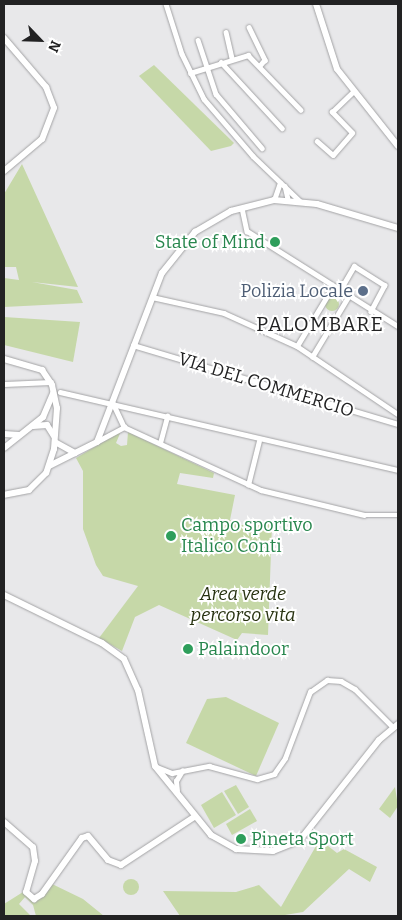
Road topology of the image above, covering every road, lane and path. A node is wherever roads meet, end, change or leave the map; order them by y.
1 (166, 4) edge
2 (316, 4) edge
3 (249, 27) dead end
4 (226, 32) dead end
5 (4, 38) edge
6 (198, 40) dead end
7 (261, 56) junction
8 (232, 58) junction
9 (256, 61) junction
10 (221, 62) junction
11 (207, 65) junction
12 (260, 66) junction
13 (190, 73) junction
14 (353, 92) junction
15 (301, 110) dead end
16 (282, 128) dead end
17 (317, 141) dead end
18 (398, 146) edge
19 (262, 148) dead end
20 (4, 170) edge
21 (283, 184) junction
22 (288, 199) junction
23 (274, 200) junction
24 (300, 201) junction
25 (242, 207) junction
26 (398, 228) edge
27 (332, 288) junction
28 (339, 292) junction
29 (152, 296) junction
30 (348, 297) junction
31 (371, 311) junction
32 (398, 326) edge
33 (134, 345) junction
34 (296, 346) junction
35 (312, 357) junction
36 (4, 359) edge
37 (51, 382) junction
38 (4, 384) edge
39 (57, 390) junction
40 (113, 403) junction
41 (123, 406) junction
42 (398, 414) edge
43 (167, 416) junction
44 (121, 418) junction
45 (398, 424) edge
46 (33, 426) junction
47 (124, 427) junction
48 (4, 434) edge
49 (19, 435) junction
50 (55, 440) junction
51 (259, 441) junction
52 (97, 442) junction
53 (160, 443) junction
54 (4, 448) edge
55 (75, 453) junction
56 (49, 466) junction
57 (398, 470) edge
58 (248, 485) junction
59 (5, 493) edge
60 (398, 515) edge
61 (4, 595) edge
62 (396, 725) edge
63 (155, 766) junction
64 (183, 770) junction
65 (172, 773) junction
66 (178, 776) junction
67 (164, 781) junction
68 (181, 801) junction
69 (194, 817) junction
70 (4, 822) edge

1 - 13 street
2 - 14 main road
3 - 7 street
4 - 8 street
5 - 20 main road
6 - 11 street
7 - 9 street
7 - 12 street
8 - 9 street
8 - 10 street
9 - 12 street
10 - 11 street
10 - 16 street
11 - 13 street
11 - 19 street
12 - 15 street
13 - 21 street
14 - 17 street
14 - 18 main road
21 - 22 street
21 - 23 street
21 - 24 street
22 - 23 main road
22 - 24 main road
23 - 25 main road
24 - 26 main road
25 - 27 street
25 - 29 main road
27 - 28 street
27 - 34 street
28 - 30 street
28 - 31 street
29 - 33 main road
29 - 34 street
30 - 31 street
30 - 35 street
31 - 32 street
33 - 40 main road
33 - 45 street, VIA DEL COMMERCIO
34 - 35 street
35 - 42 street
36 - 37 main road
37 - 38 street
37 - 39 main road
39 - 40 street
39 - 46 main road
39 - 50 main road
40 - 41 street
40 - 44 street
40 - 52 main road
41 - 43 street
41 - 44 street
43 - 51 street
43 - 53 street
44 - 47 street
46 - 49 main road
46 - 50 main road
47 - 52 street
47 - 53 street
48 - 49 main road
49 - 54 main road
50 - 55 main road
50 - 56 main road
51 - 57 street
51 - 58 street
52 - 55 main road
53 - 58 street
55 - 56 main road
56 - 59 main road
58 - 60 street
61 - 63 main road
62 - 64 street
62 - 69 main road
63 - 65 street
63 - 67 main road
64 - 65 street
64 - 66 street
65 - 67 street
66 - 67 street
66 - 68 street
67 - 68 main road
68 - 69 main road
69 - 70 main road

